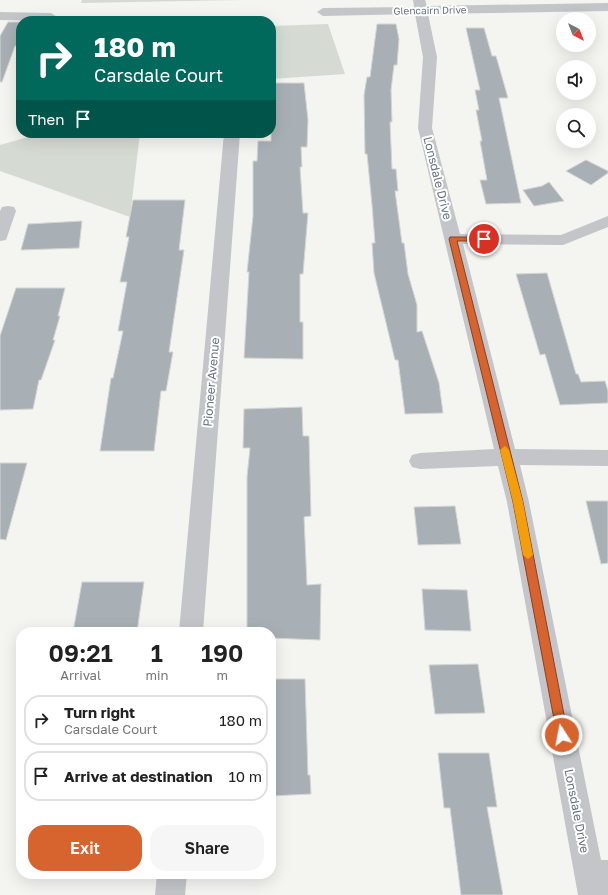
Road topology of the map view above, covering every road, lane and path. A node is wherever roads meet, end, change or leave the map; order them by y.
1 (607, 0) edge
2 (608, 3) edge
3 (420, 5) edge
4 (608, 7) edge
5 (323, 12) dead end
6 (0, 16) edge
7 (16, 16) edge
8 (232, 138) edge
9 (8, 211) dead end
10 (608, 221) edge
11 (0, 236) edge
12 (453, 239) junction
13 (507, 457) junction
14 (608, 458) edge
15 (420, 461) dead end
16 (191, 627) edge
17 (172, 879) edge
18 (597, 882) edge
19 (170, 895) edge

1 - 2 street
3 - 4 street, Glencairn Drive
3 - 5 street, Glencairn Drive
3 - 12 street, Lonsdale Drive
6 - 7 street
8 - 16 street, Pioneer Avenue
9 - 11 street
10 - 12 street
12 - 13 street, Lonsdale Drive
13 - 14 street
13 - 15 street
13 - 18 street, Lonsdale Drive
17 - 19 street

